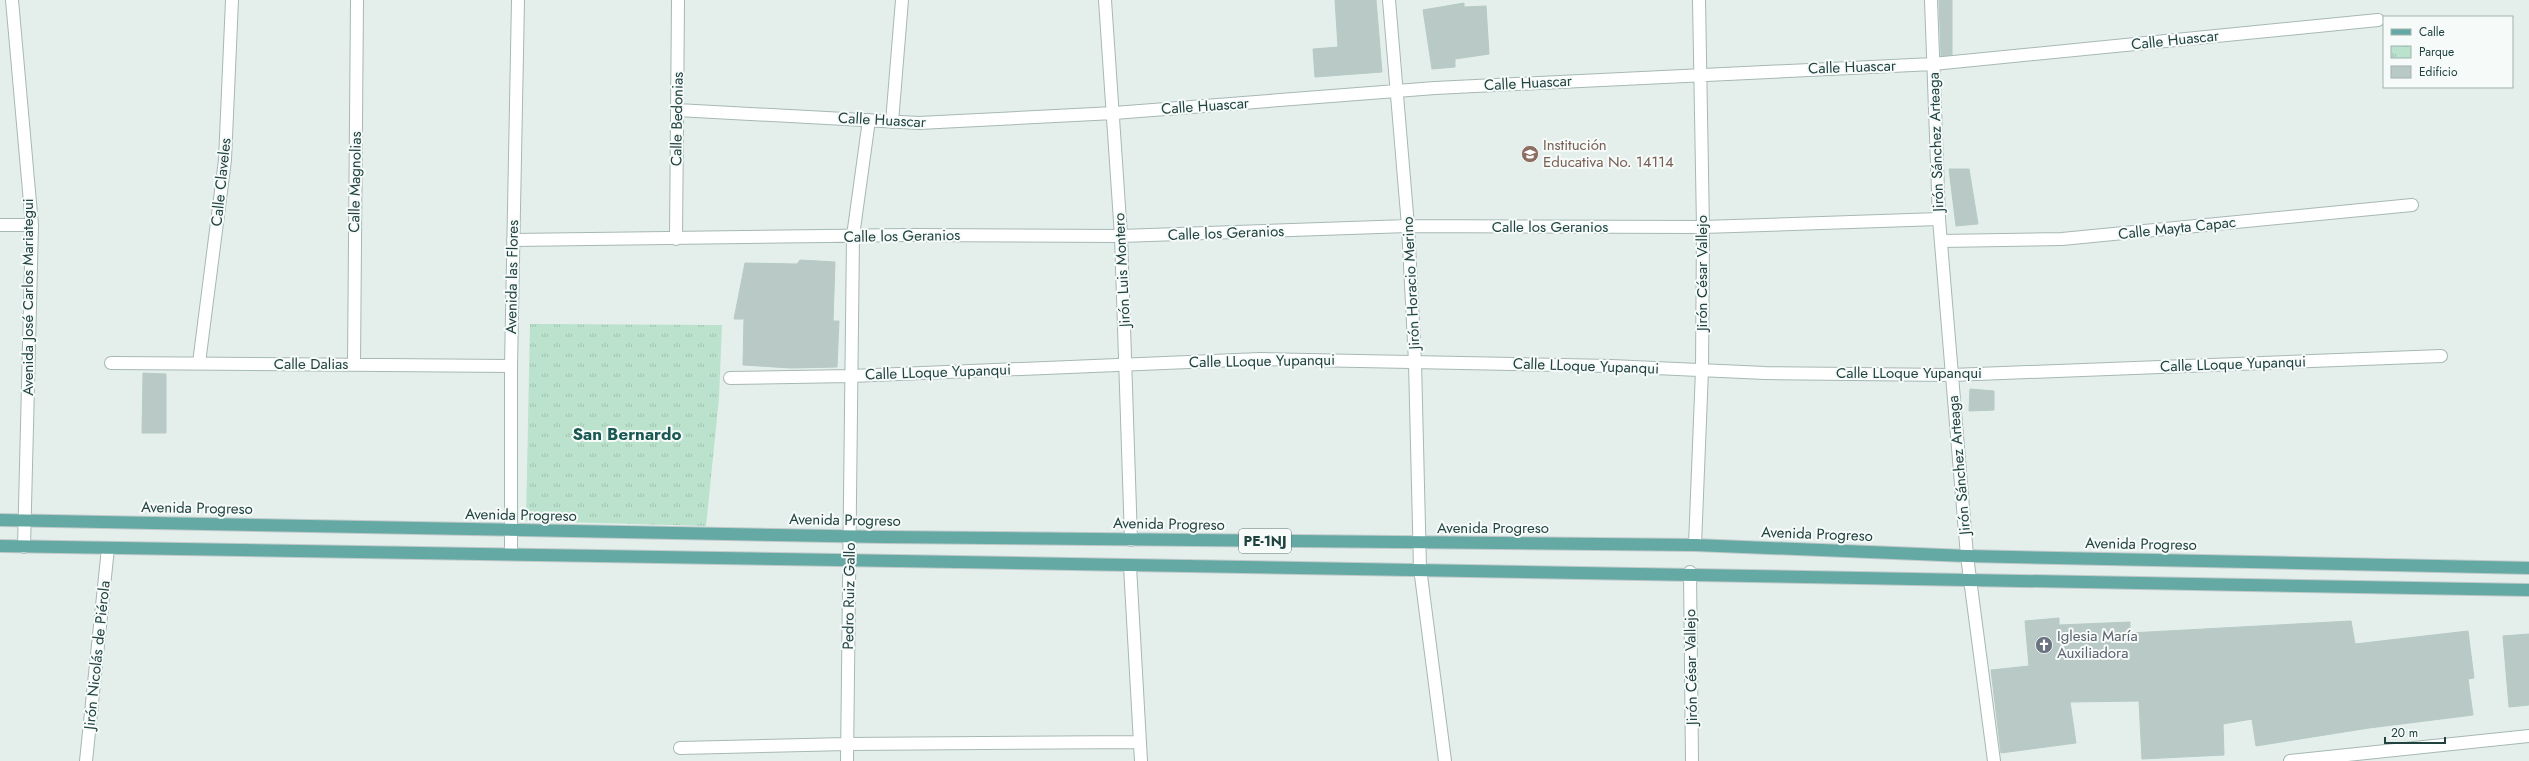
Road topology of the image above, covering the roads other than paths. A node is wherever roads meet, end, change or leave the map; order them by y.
1 (12, 0) edge
2 (232, 0) edge
3 (357, 0) edge
4 (518, 0) edge
5 (678, 0) edge
6 (902, 0) edge
7 (1104, 0) edge
8 (1388, 0) edge
9 (1699, 0) edge
10 (1931, 0) edge
11 (2378, 20) dead end
12 (1933, 64) junction
13 (1700, 74) junction
14 (1397, 90) junction
15 (677, 110) junction
16 (1114, 113) junction
17 (869, 120) junction
18 (892, 122) junction
19 (2412, 205) dead end
20 (1939, 219) junction
21 (0, 225) edge
22 (32, 225) junction
23 (1408, 226) junction
24 (1703, 227) junction
25 (853, 236) junction
26 (1121, 236) junction
27 (676, 239) junction
28 (513, 240) junction
29 (1941, 241) junction
30 (2441, 356) dead end
31 (1415, 362) junction
32 (199, 363) junction
33 (111, 364) dead end
34 (354, 364) junction
35 (1126, 365) junction
36 (511, 366) junction
37 (1702, 370) junction
38 (1952, 375) junction
39 (851, 376) junction
40 (730, 378) dead end
41 (0, 520) edge
42 (25, 520) junction
43 (512, 531) junction
44 (850, 536) junction
45 (1131, 540) junction
46 (1421, 543) junction
47 (1695, 545) junction
48 (0, 546) edge
49 (24, 547) junction
50 (108, 548) junction
51 (511, 554) junction
52 (1967, 556) junction
53 (850, 562) junction
54 (1130, 566) junction
55 (1420, 568) junction
56 (2529, 568) edge
57 (1690, 572) junction
58 (1969, 577) junction
59 (2529, 590) edge
60 (2529, 736) edge
61 (1140, 742) junction
62 (847, 744) junction
63 (680, 748) dead end
64 (86, 761) edge
65 (847, 761) edge
66 (1141, 761) edge
67 (1445, 761) edge
68 (1692, 761) edge
69 (1994, 761) edge
70 (2290, 761) edge

1 - 22 street, Avenida José Carlos Mariategui
2 - 32 street, Calle Claveles
3 - 34 street, Calle Magnolias
4 - 28 street, Avenida las Flores
5 - 15 street, Calle Bedonias
6 - 18 street
7 - 16 street, Jirón Luis Montero
8 - 14 street, Jirón Horacio Merino
9 - 13 street, Jirón César Vallejo
10 - 12 street, Jirón Sánchez Arteaga
11 - 12 street, Calle Huascar
12 - 13 street, Calle Huascar
12 - 20 street, Jirón Sánchez Arteaga
13 - 14 street, Calle Huascar
13 - 24 street, Jirón César Vallejo
14 - 16 street, Calle Huascar
14 - 23 street, Jirón Horacio Merino
15 - 17 street, Calle Huascar
15 - 27 street, Calle Bedonias
16 - 18 street, Calle Huascar
16 - 26 street, Jirón Luis Montero
17 - 18 street, Calle Huascar
17 - 25 street, Pedro Ruiz Gallo
19 - 29 street, Calle Mayta Capac
20 - 24 street, Calle los Geranios
20 - 29 street, Jirón Sánchez Arteaga
21 - 22 street
22 - 42 street, Avenida José Carlos Mariategui
23 - 24 street, Calle los Geranios
23 - 26 street, Calle los Geranios
23 - 31 street, Jirón Horacio Merino
24 - 37 street, Jirón César Vallejo
25 - 26 street, Calle los Geranios
25 - 27 street, Calle los Geranios
25 - 39 street, Pedro Ruiz Gallo
26 - 35 street, Jirón Luis Montero
27 - 28 street, Calle los Geranios
28 - 36 street, Avenida las Flores
29 - 38 street, Jirón Sánchez Arteaga
30 - 38 street, Calle LLoque Yupanqui
31 - 35 street, Calle LLoque Yupanqui
31 - 37 street, Calle LLoque Yupanqui
31 - 46 street, Jirón Horacio Merino
32 - 33 street, Calle Dalias
32 - 34 street, Calle Dalias
34 - 36 street, Calle Dalias
35 - 39 street, Calle LLoque Yupanqui
35 - 45 street, Jirón Luis Montero
36 - 43 street, Avenida las Flores
37 - 38 street, Calle LLoque Yupanqui
37 - 47 street, Jirón César Vallejo
38 - 52 street, Jirón Sánchez Arteaga
39 - 40 street, Calle LLoque Yupanqui
39 - 44 street, Pedro Ruiz Gallo
41 - 42 main road, Avenida Progreso / PE-1NJ
42 - 43 main road, Avenida Progreso / PE-1NJ
42 - 49 street, Avenida José Carlos Mariategui
43 - 44 main road, Avenida Progreso / PE-1NJ
43 - 51 street, Avenida las Flores
44 - 45 main road, Avenida Progreso / PE-1NJ
44 - 53 street, Pedro Ruiz Gallo
45 - 46 main road, Avenida Progreso / PE-1NJ
46 - 47 main road, Avenida Progreso / PE-1NJ
46 - 55 street, Jirón Horacio Merino
47 - 52 main road, Avenida Progreso / PE-1NJ
48 - 49 main road, PE-1NJ
49 - 50 main road, PE-1NJ
50 - 51 main road, PE-1NJ
50 - 64 street, Jirón Nicolás de Piérola
51 - 53 main road, PE-1NJ
52 - 56 main road, Avenida Progreso / PE-1NJ
52 - 58 street, Jirón Sánchez Arteaga
53 - 54 main road, PE-1NJ
53 - 62 street, Pedro Ruiz Gallo
54 - 55 main road, PE-1NJ
54 - 61 street
55 - 57 main road, PE-1NJ
55 - 67 street, Jirón Horacio Merino
57 - 58 main road, PE-1NJ
57 - 68 street, Jirón César Vallejo
58 - 59 main road, PE-1NJ
58 - 69 street, Jirón Sánchez Arteaga
60 - 70 street
61 - 62 street
61 - 66 street
62 - 63 street
62 - 65 street, Pedro Ruiz Gallo

